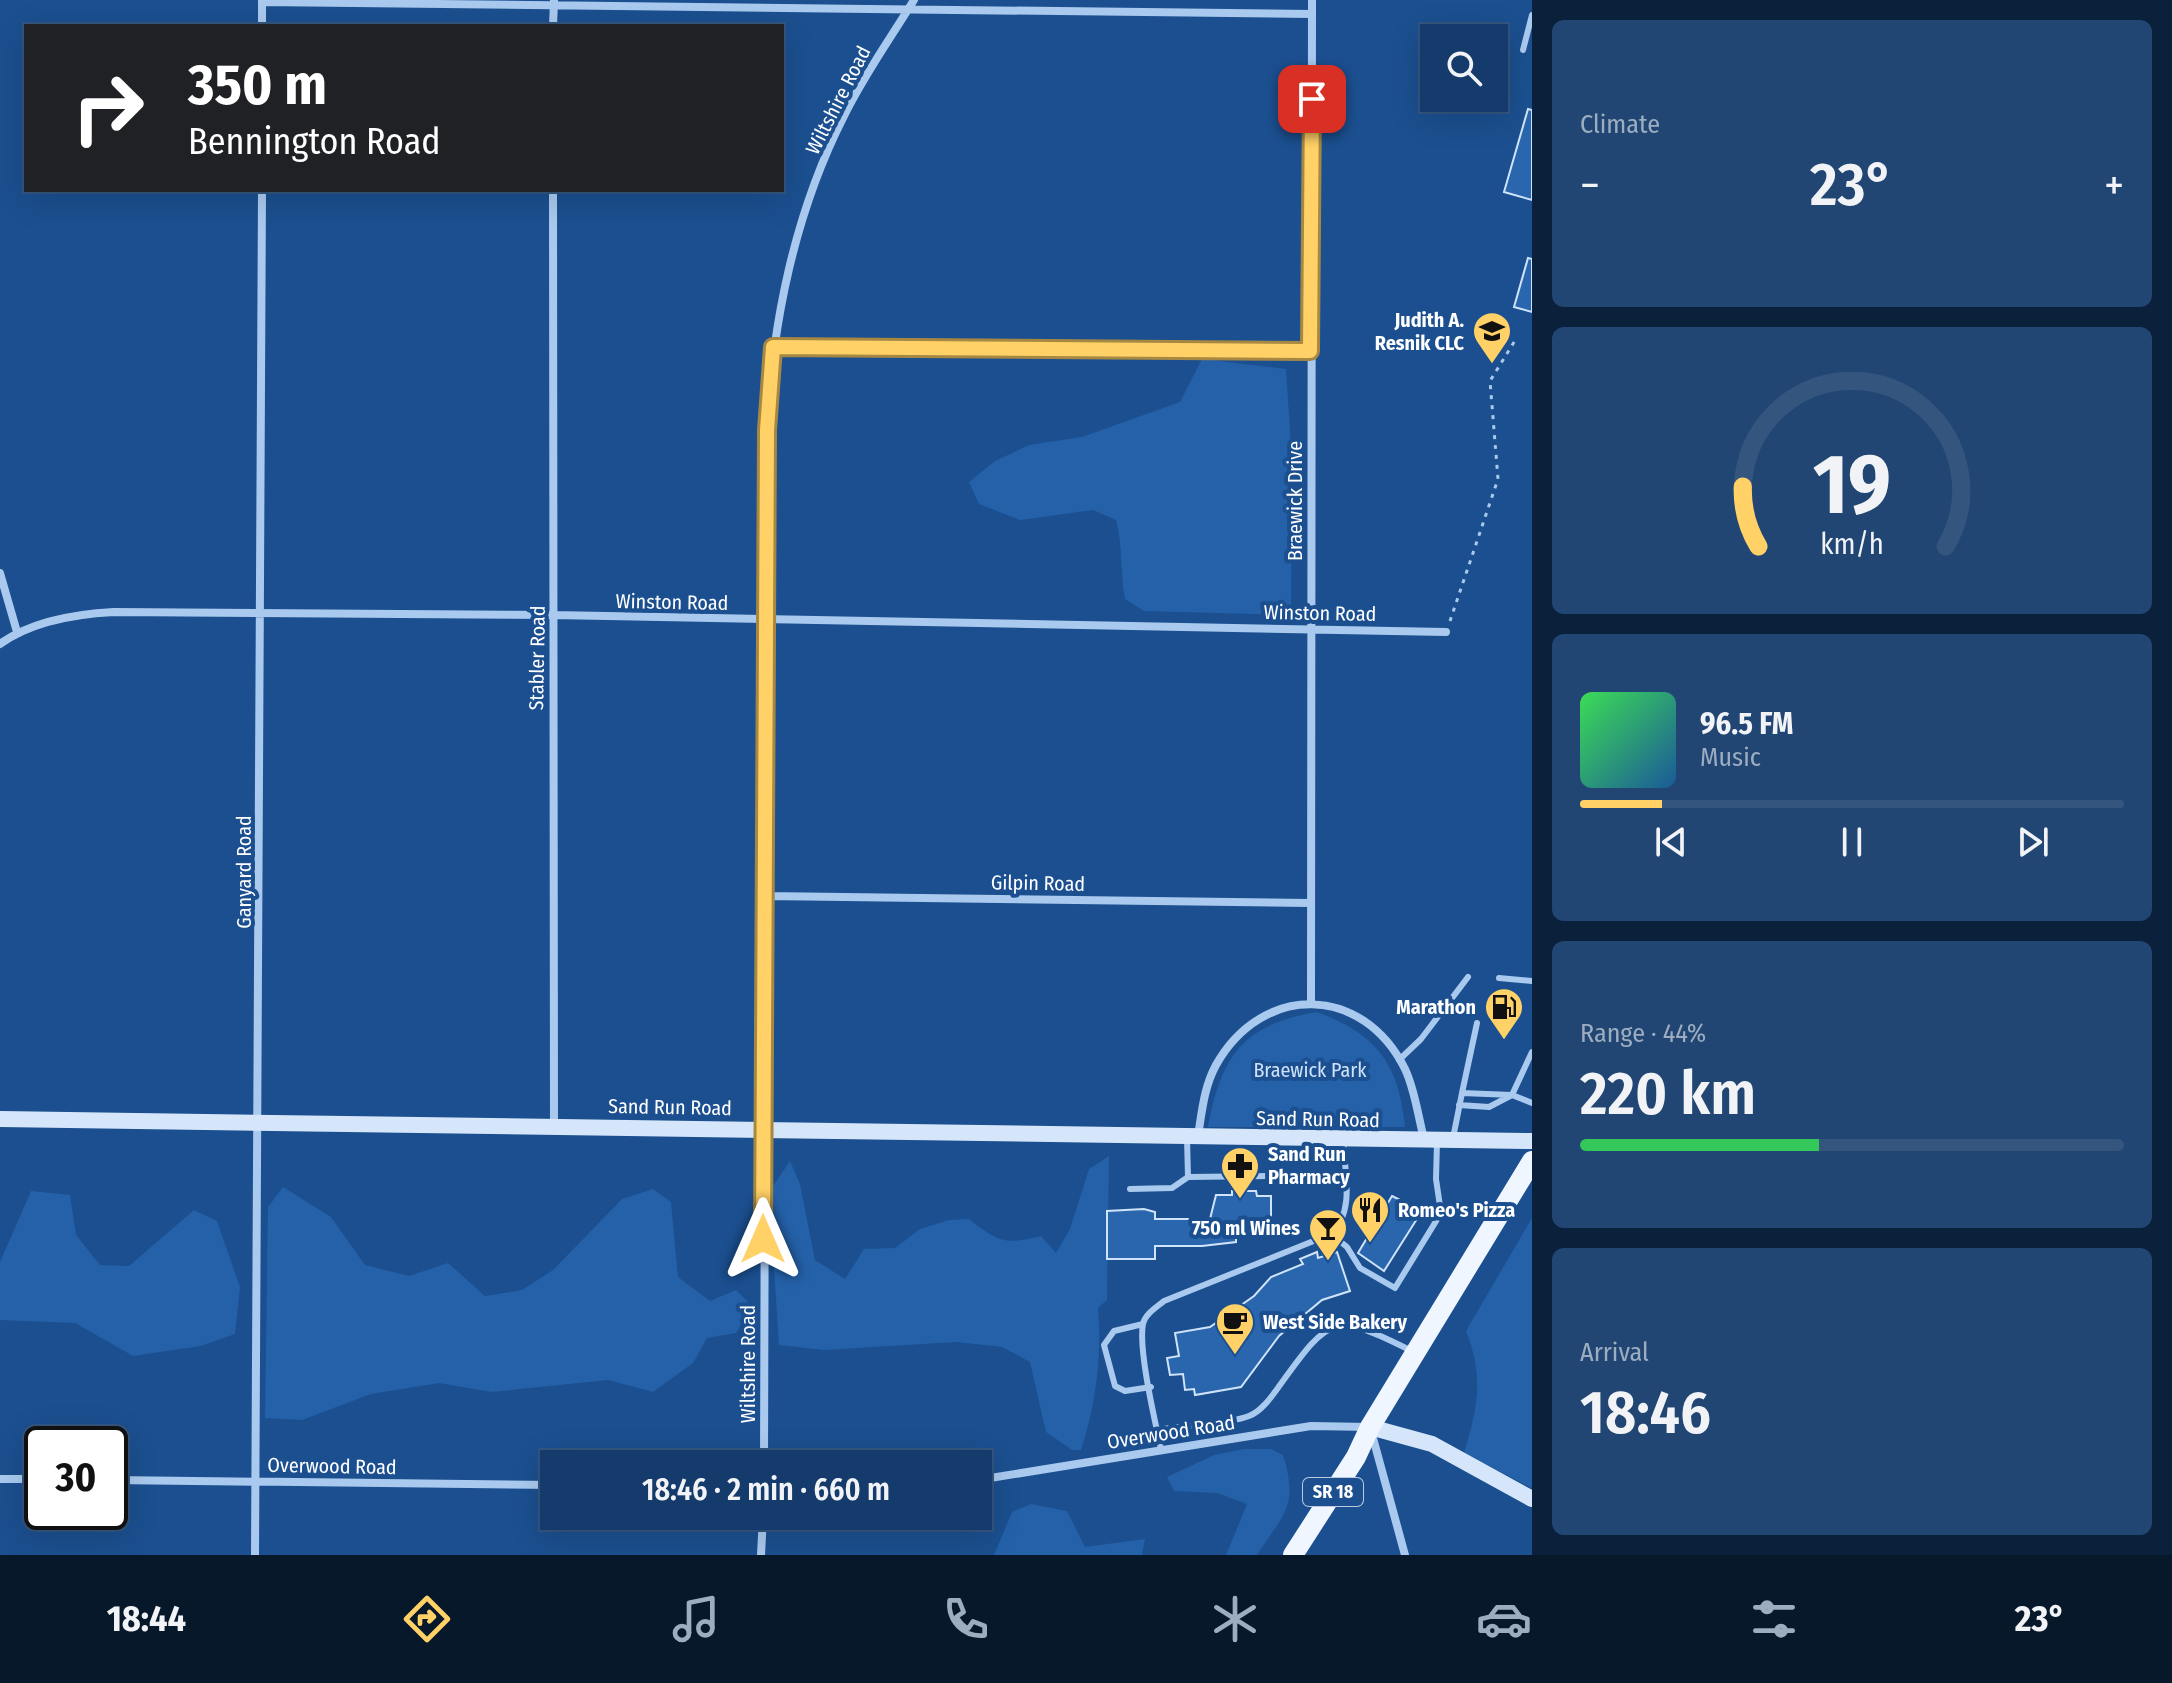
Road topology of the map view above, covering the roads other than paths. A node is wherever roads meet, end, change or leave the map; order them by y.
1 (914, 0) edge
2 (1312, 0) edge
3 (262, 1) edge
4 (554, 2) edge
5 (908, 9) junction
6 (1312, 14) junction
7 (1532, 15) edge
8 (262, 24) edge
9 (553, 24) edge
10 (1523, 50) dead end
11 (262, 192) edge
12 (553, 192) edge
13 (773, 347) junction
14 (1310, 351) junction
15 (0, 573) edge
16 (260, 613) junction
17 (554, 615) junction
18 (767, 620) junction
19 (1311, 628) junction
20 (17, 632) junction
21 (1446, 632) road end
22 (0, 644) edge
23 (766, 896) junction
24 (1310, 903) junction
25 (1468, 977) dead end
26 (1499, 978) dead end
27 (1532, 981) edge
28 (1311, 1002) junction
29 (1477, 1023) dead end
30 (1532, 1052) edge
31 (1399, 1060) junction
32 (1462, 1093) junction
33 (1512, 1095) junction
34 (1531, 1100) edge
35 (1459, 1105) junction
36 (0, 1119) edge
37 (259, 1122) junction
38 (554, 1127) junction
39 (763, 1128) junction
40 (1193, 1138) junction
41 (1343, 1139) junction
42 (1438, 1140) junction
43 (1532, 1141) edge
44 (1532, 1161) edge
45 (1345, 1175) junction
46 (1188, 1177) junction
47 (1130, 1189) dead end
48 (1331, 1234) junction
49 (1143, 1324) junction
50 (1416, 1353) junction
51 (1151, 1387) junction
52 (1370, 1427) junction
53 (1157, 1430) junction
54 (1161, 1449) junction
55 (764, 1450) edge
56 (992, 1478) edge
57 (0, 1479) edge
58 (24, 1479) edge
59 (128, 1480) edge
60 (255, 1481) junction
61 (540, 1485) edge
62 (1532, 1499) edge
63 (762, 1530) edge
64 (255, 1555) edge
65 (761, 1555) edge
66 (1293, 1555) edge
67 (1405, 1555) edge

1 - 5 street, Wiltshire Road
2 - 6 street, Braewick Drive
3 - 4 street
3 - 8 street
4 - 5 street
4 - 9 street
5 - 6 street
5 - 13 street, Wiltshire Road
6 - 14 street, Braewick Drive
7 - 10 lane
11 - 16 street, Ganyard Road
12 - 17 street, Stabler Road
13 - 14 street
13 - 18 street, Wiltshire Road
14 - 19 street, Braewick Drive
15 - 20 street
16 - 17 street, Winston Road
16 - 20 street, Winston Road
16 - 37 street, Ganyard Road
17 - 18 street, Winston Road
17 - 38 street, Stabler Road
18 - 19 street, Winston Road
18 - 23 street, Wiltshire Road
19 - 21 street, Winston Road
19 - 24 street, Braewick Drive
20 - 22 street, Winston Road
23 - 24 street, Gilpin Road
23 - 39 street, Wiltshire Road
24 - 28 street, Braewick Drive
25 - 31 lane
26 - 27 lane
28 - 31 street
28 - 40 street
29 - 32 lane
30 - 33 lane
31 - 42 street
32 - 33 lane
32 - 35 lane
33 - 34 lane
33 - 35 lane
35 - 42 lane
36 - 37 street, Sand Run Road
37 - 38 street, Sand Run Road
37 - 60 street, Ganyard Road
38 - 39 street, Sand Run Road
39 - 40 street, Sand Run Road
39 - 55 street, Wiltshire Road
40 - 41 street, Sand Run Road
40 - 46 lane
41 - 42 street, Sand Run Road
41 - 45 lane
42 - 43 street, Sand Run Road
42 - 48 lane
44 - 50 main road, SR 18
45 - 46 lane
45 - 48 lane
46 - 47 lane
48 - 49 lane
49 - 51 lane
49 - 51 lane
50 - 52 main road, SR 18
50 - 53 lane
51 - 53 lane
52 - 54 street, Overwood Road
52 - 62 street
52 - 66 main road, SR 18
52 - 67 street
53 - 54 lane
54 - 56 street, Overwood Road
57 - 58 street
59 - 60 street, Overwood Road
60 - 61 street, Overwood Road
60 - 64 street, Ganyard Road
63 - 65 street

